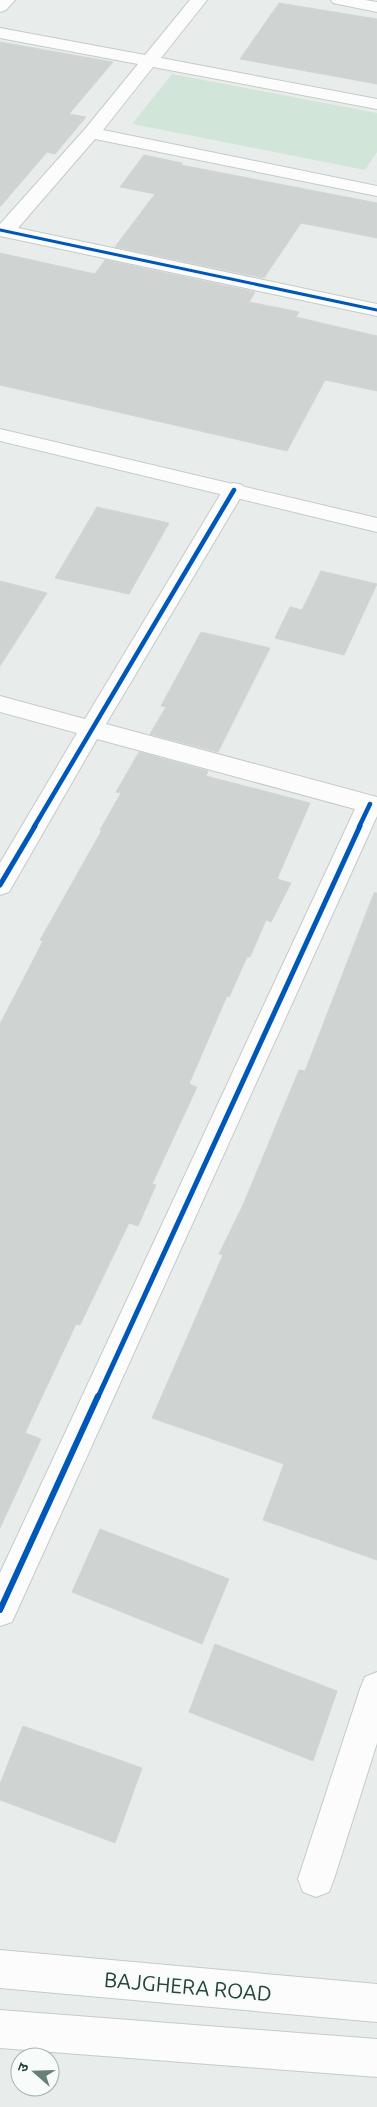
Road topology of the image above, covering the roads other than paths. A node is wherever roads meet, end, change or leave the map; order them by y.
1 (7, 0) edge
2 (199, 0) edge
3 (342, 0) edge
4 (0, 7) edge
5 (377, 7) edge
6 (0, 33) edge
7 (150, 62) junction
8 (377, 104) edge
9 (91, 133) junction
10 (374, 185) edge
11 (2, 231) edge
12 (377, 310) edge
13 (0, 435) edge
14 (234, 490) junction
15 (377, 525) edge
16 (0, 704) edge
17 (91, 729) junction
18 (374, 805) edge
19 (0, 885) edge
20 (0, 1610) edge
21 (374, 1707) edge
22 (316, 1879) dead end
23 (0, 1969) edge
24 (377, 2003) edge
25 (0, 2029) edge
26 (377, 2058) edge

1 - 4 street
2 - 7 street
3 - 5 street
6 - 7 street
7 - 8 street
7 - 9 street
9 - 10 street
9 - 11 street
11 - 12 street
13 - 14 street
14 - 15 street
14 - 17 street
16 - 17 street
17 - 18 street
17 - 19 street
18 - 20 street
21 - 22 street
23 - 24 street, BAJGHERA ROAD
25 - 26 street

